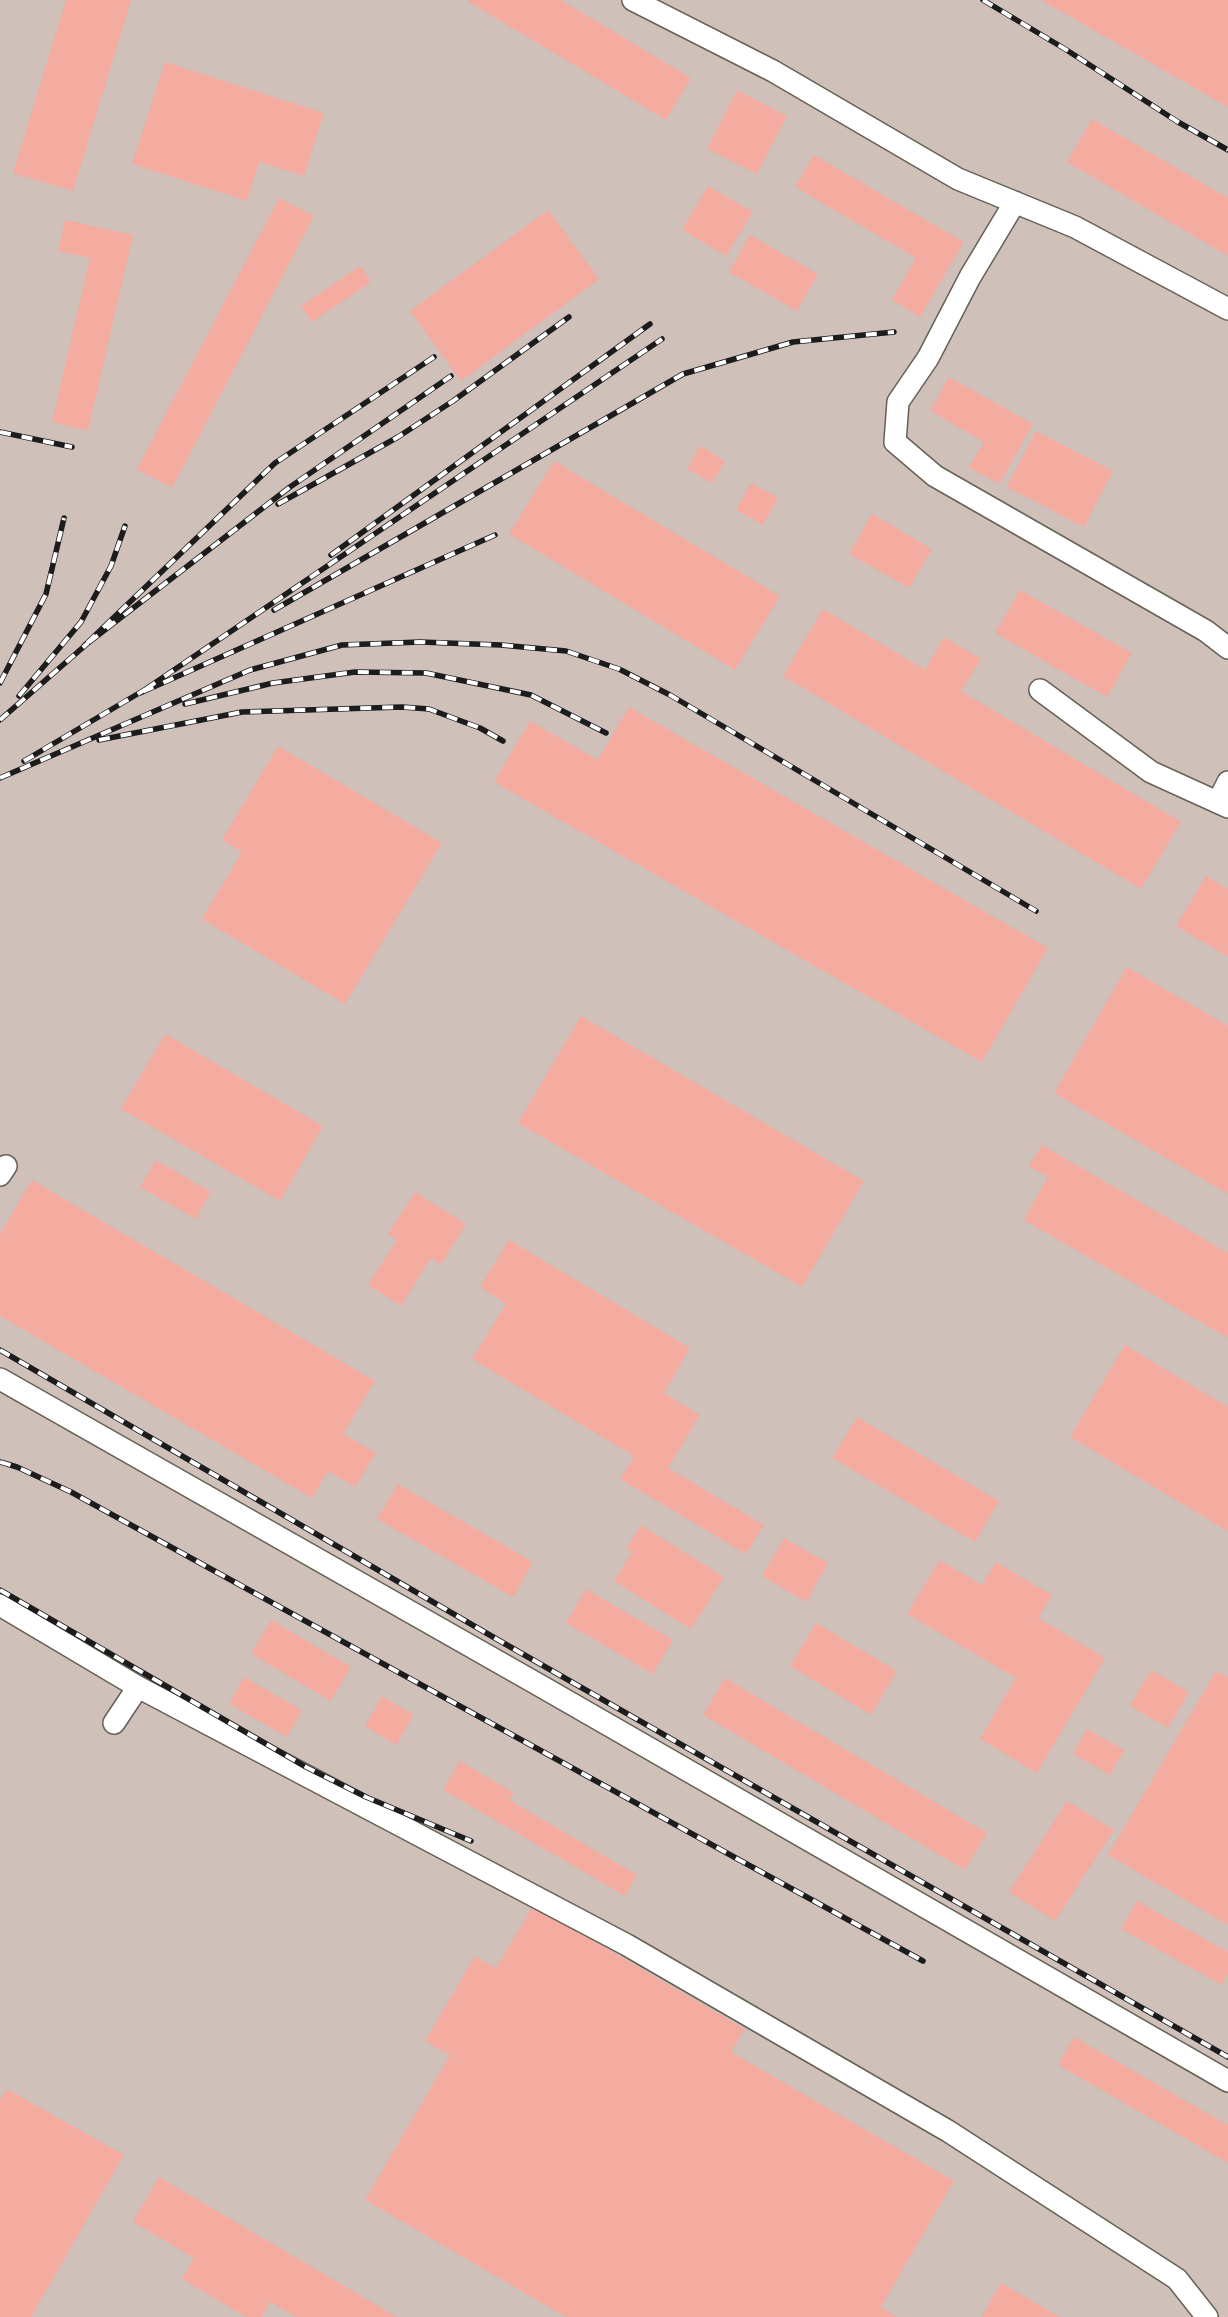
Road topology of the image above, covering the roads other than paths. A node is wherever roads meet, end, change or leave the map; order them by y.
1 (633, 0) edge
2 (1015, 202) junction
3 (1228, 309) edge
4 (1228, 648) edge
5 (1040, 690) dead end
6 (1228, 782) edge
7 (1223, 805) edge
8 (0, 1379) edge
9 (0, 1605) edge
10 (138, 1688) junction
11 (114, 1723) dead end
12 (1228, 2081) edge
13 (1207, 2317) edge

1 - 2 lane
2 - 3 lane
2 - 4 lane
5 - 7 lane
6 - 7 lane
8 - 12 lane
9 - 10 lane
10 - 11 lane
10 - 13 lane

